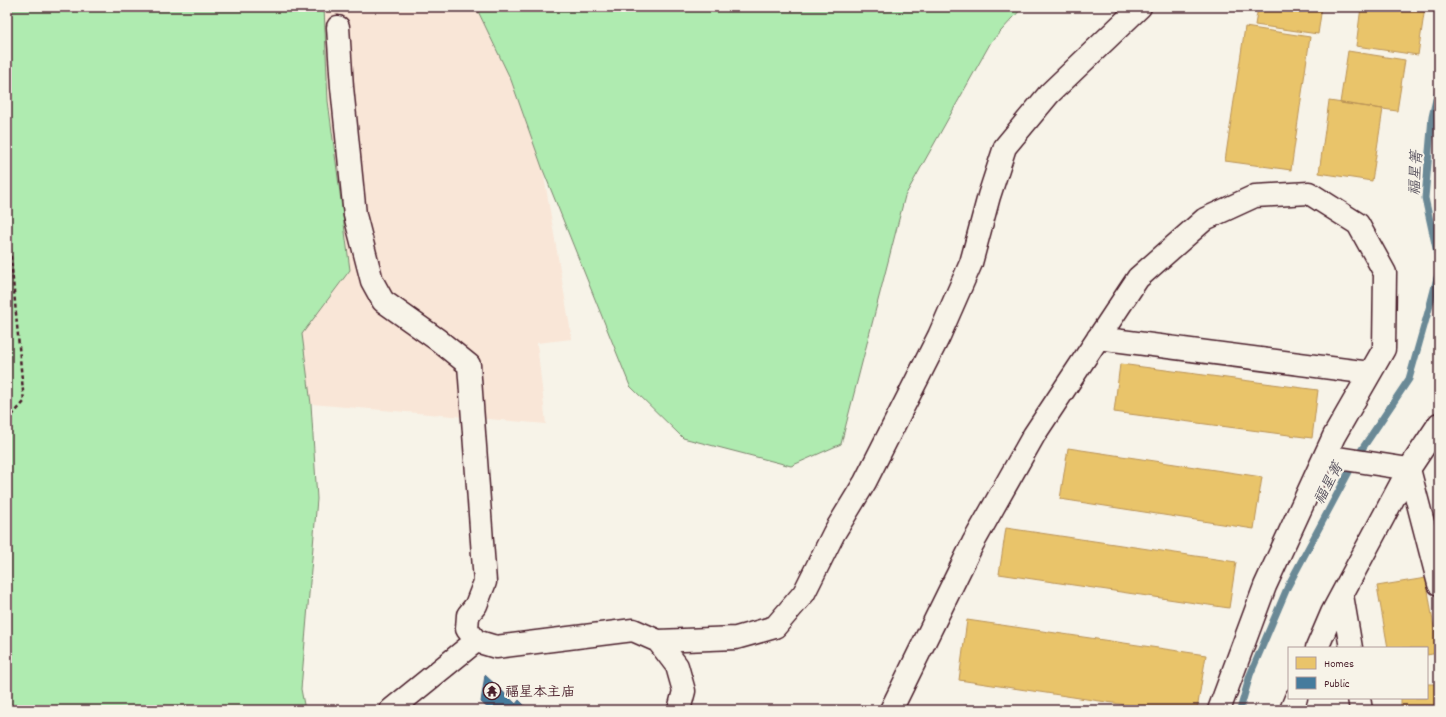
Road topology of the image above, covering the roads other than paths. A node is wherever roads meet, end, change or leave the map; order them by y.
1 (1140, 7) edge
2 (338, 27) dead end
3 (1098, 338) junction
4 (1370, 373) junction
5 (1439, 424) edge
6 (1330, 459) junction
7 (1409, 469) junction
8 (1439, 584) edge
9 (1342, 594) junction
10 (476, 641) junction
11 (658, 641) junction
12 (1317, 647) edge
13 (1351, 647) edge
14 (1296, 699) edge
15 (1359, 699) edge
16 (391, 710) edge
17 (679, 710) edge
18 (891, 710) edge
19 (1219, 710) edge
20 (1291, 710) edge
21 (1361, 710) edge

1 - 11 street
2 - 10 street
3 - 4 street
3 - 4 street
3 - 18 street
4 - 6 street
5 - 7 street
6 - 7 street
6 - 19 street
7 - 8 street
7 - 9 street
9 - 12 street
9 - 13 street
10 - 11 street
10 - 16 street
11 - 17 street
14 - 20 street
15 - 21 street

